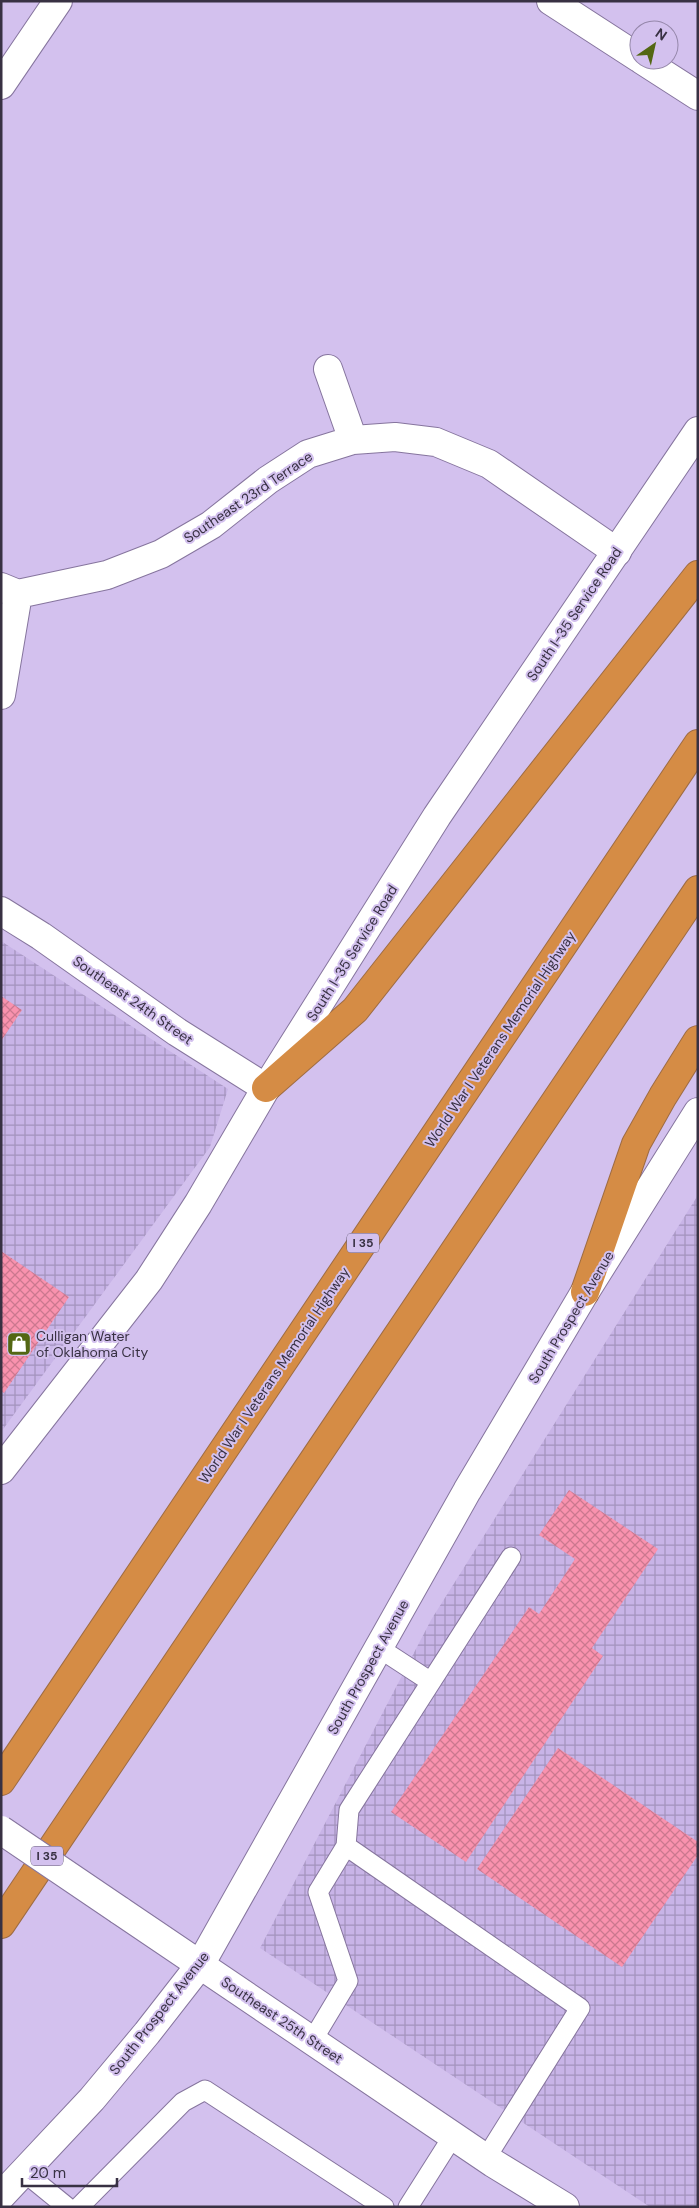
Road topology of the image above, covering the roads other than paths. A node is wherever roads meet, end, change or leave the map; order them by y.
1 (58, 1) edge
2 (551, 1) edge
3 (629, 52) edge
4 (658, 70) edge
5 (2, 81) edge
6 (698, 96) edge
7 (328, 369) dead end
8 (698, 431) edge
9 (353, 440) junction
10 (617, 552) junction
11 (698, 575) edge
12 (10, 590) edge
13 (1, 695) edge
14 (698, 744) edge
15 (698, 890) edge
16 (1, 911) edge
17 (698, 1040) edge
18 (266, 1088) junction
19 (698, 1112) edge
20 (585, 1292) junction
21 (1, 1470) edge
22 (511, 1557) dead end
23 (379, 1648) junction
24 (432, 1682) junction
25 (1, 1781) edge
26 (1, 1830) edge
27 (346, 1846) junction
28 (1, 1924) edge
29 (200, 1965) junction
30 (312, 2041) junction
31 (453, 2136) junction
32 (486, 2158) junction
33 (24, 2172) junction
34 (1, 2196) edge
35 (67, 2207) edge
36 (79, 2207) edge
37 (384, 2207) edge
38 (408, 2207) edge
39 (565, 2207) edge

1 - 5 main road
2 - 3 main road
4 - 6 main road
7 - 9 main road
8 - 10 main road, South I-35 Service Road
9 - 10 main road, Southeast 23rd Terrace
9 - 12 main road, Southeast 23rd Terrace
10 - 18 main road, South I-35 Service Road
11 - 18 highway
12 - 13 main road
14 - 25 highway, World War I Veterans Memorial Highway / I 35
15 - 28 highway, I 35
16 - 18 main road, Southeast 24th Street
17 - 20 highway
18 - 21 main road, South I-35 Service Road
19 - 20 main road, South Prospect Avenue
20 - 23 main road, South Prospect Avenue
22 - 24 lane
23 - 24 lane
23 - 29 main road, South Prospect Avenue
24 - 27 lane
26 - 29 main road, Southeast 25th Street, bridge
27 - 30 lane
27 - 32 lane
29 - 30 main road, Southeast 25th Street
29 - 33 main road, South Prospect Avenue
30 - 31 main road, Southeast 25th Street
31 - 32 main road, Southeast 25th Street
31 - 38 lane
32 - 39 main road, Southeast 25th Street
33 - 34 main road, South Prospect Avenue
33 - 35 lane
36 - 37 lane

